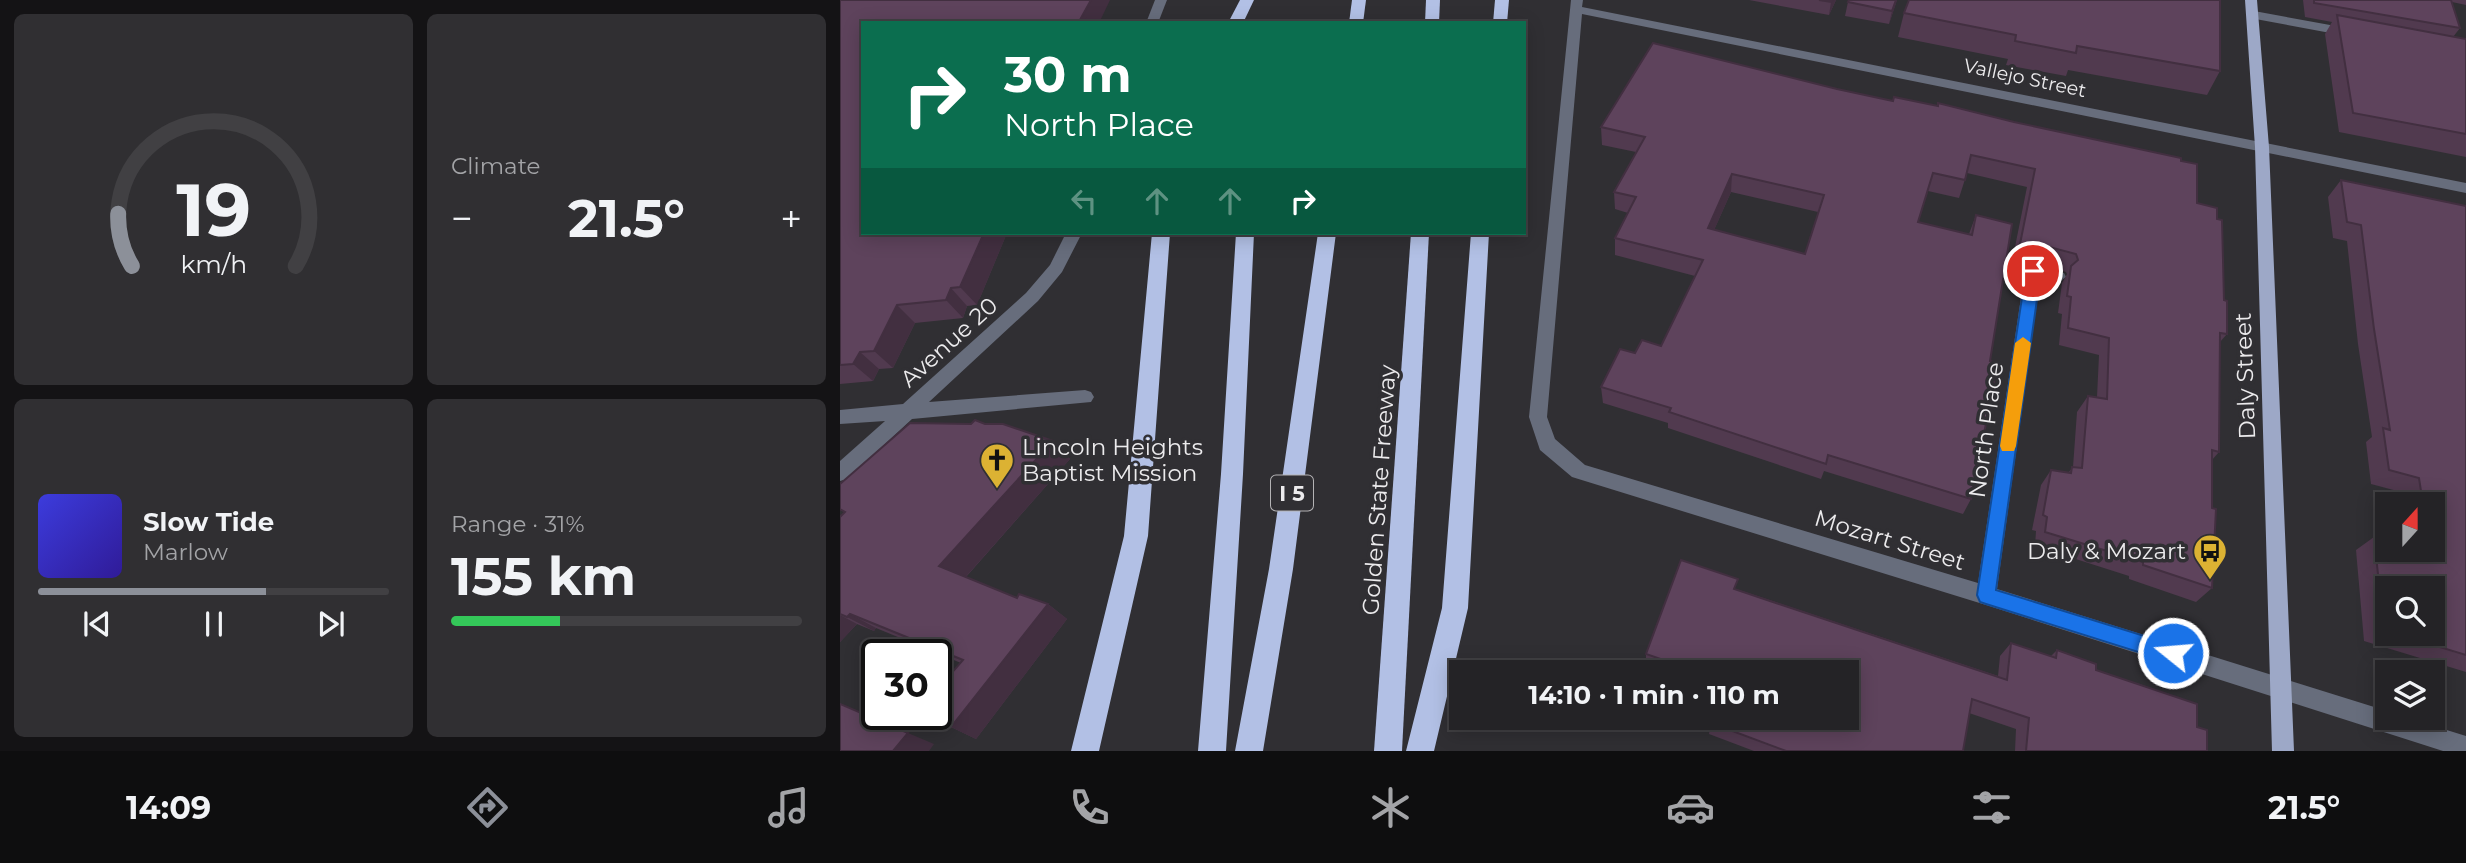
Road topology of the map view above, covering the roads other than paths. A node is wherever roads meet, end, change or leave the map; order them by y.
1 (1161, 0) edge
2 (1247, 0) edge
3 (1255, 0) edge
4 (1359, 0) edge
5 (1433, 0) edge
6 (1502, 0) edge
7 (1576, 4) edge
8 (2252, 7) edge
9 (1153, 21) edge
10 (1236, 21) edge
11 (1254, 21) edge
12 (1356, 21) edge
13 (1432, 21) edge
14 (1500, 21) edge
15 (2360, 34) edge
16 (2262, 146) junction
17 (2466, 188) edge
18 (1073, 235) edge
19 (1161, 235) edge
20 (1245, 235) edge
21 (1327, 235) edge
22 (1420, 235) edge
23 (1480, 235) edge
24 (2058, 277) dead end
25 (1085, 397) dead end
26 (905, 411) junction
27 (840, 417) edge
28 (840, 473) edge
29 (1986, 595) junction
30 (2279, 687) junction
31 (2466, 747) edge
32 (1086, 751) edge
33 (1212, 751) edge
34 (1249, 751) edge
35 (1388, 751) edge
36 (1420, 751) edge
37 (2283, 751) edge

1 - 9 street
2 - 10 highway
3 - 11 highway
4 - 12 highway
5 - 13 highway
6 - 14 highway
7 - 16 street, Vallejo Street
7 - 29 street, Mozart Street
8 - 15 street
8 - 16 main road, Daly Street
16 - 17 street, Vallejo Street
16 - 30 main road, Daly Street
18 - 26 street, Avenue 20
19 - 32 highway
20 - 33 highway
21 - 34 highway, I 5
22 - 35 highway, Golden State Freeway
23 - 36 highway
24 - 29 street, North Place
25 - 26 street
26 - 27 street
26 - 28 street, Avenue 20
29 - 30 street, Mozart Street
30 - 31 street, Mozart Street
30 - 37 main road, Daly Street

